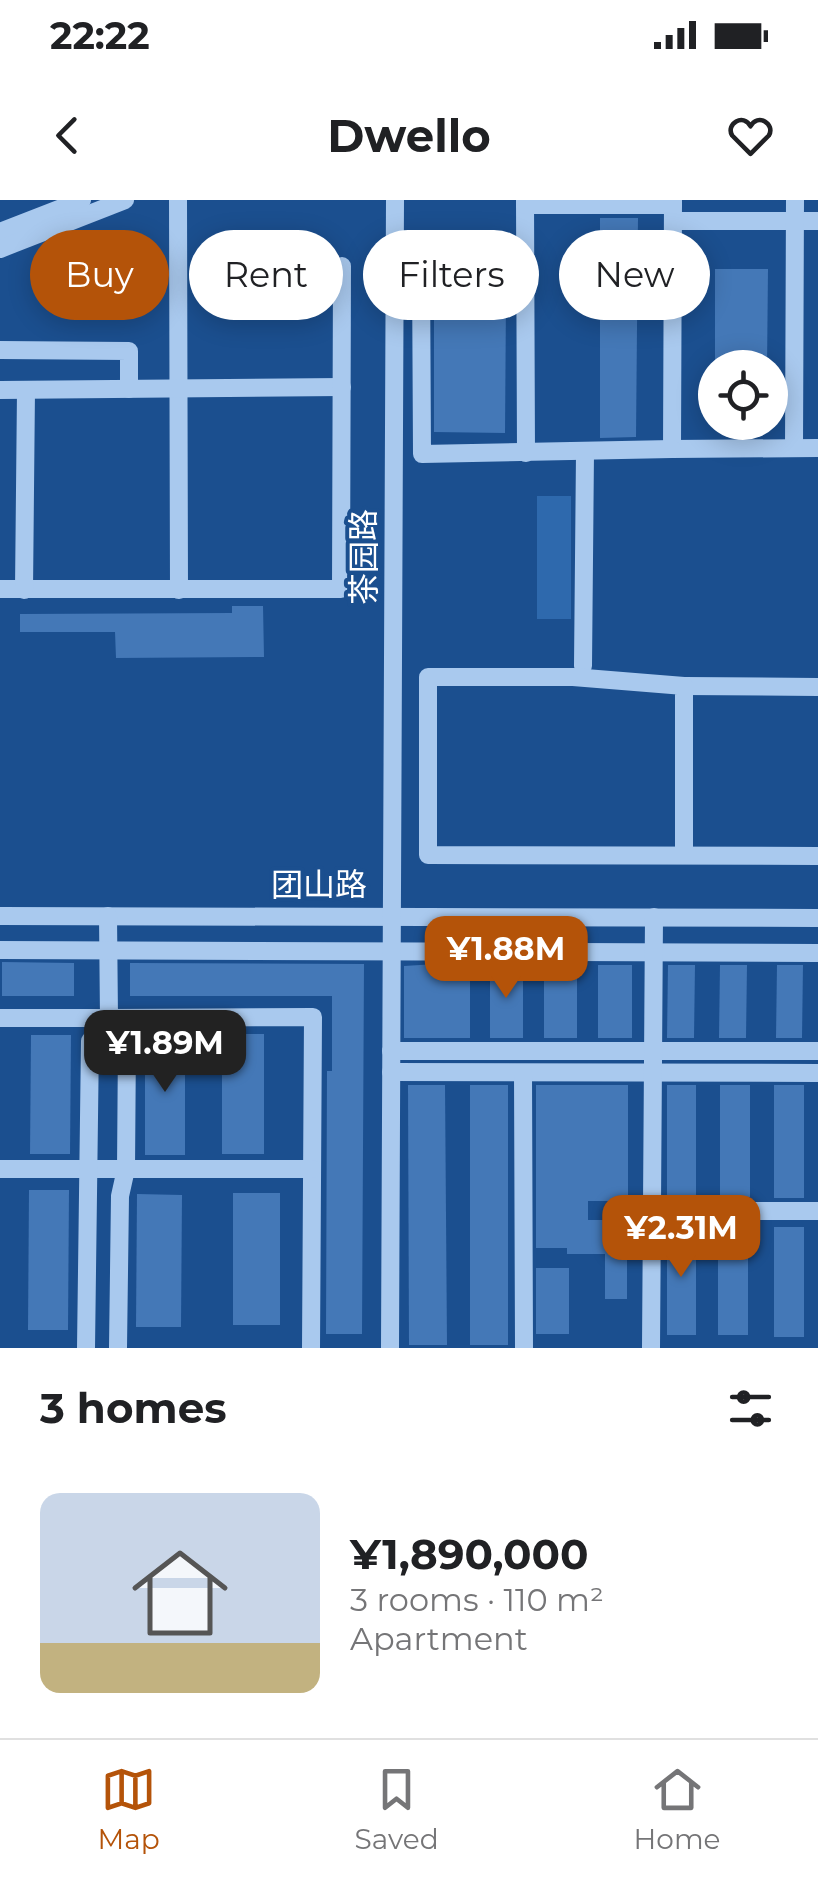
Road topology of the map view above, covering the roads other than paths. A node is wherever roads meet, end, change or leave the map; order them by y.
1 (82, 200) edge
2 (125, 200) edge
3 (178, 200) edge
4 (395, 200) edge
5 (795, 200) edge
6 (525, 202) edge
7 (673, 209) edge
8 (795, 221) junction
9 (818, 221) edge
10 (395, 230) edge
11 (525, 230) edge
12 (0, 232) edge
13 (0, 249) edge
14 (342, 320) edge
15 (395, 320) edge
16 (422, 320) edge
17 (525, 320) edge
18 (0, 350) edge
19 (342, 387) junction
20 (178, 388) junction
21 (129, 389) junction
22 (0, 390) edge
23 (26, 390) junction
24 (794, 448) junction
25 (818, 448) edge
26 (672, 449) junction
27 (585, 452) junction
28 (526, 453) junction
29 (0, 590) edge
30 (24, 590) junction
31 (179, 590) junction
32 (583, 666) dead end
33 (684, 686) junction
34 (818, 688) edge
35 (684, 855) junction
36 (818, 856) edge
37 (392, 914) junction
38 (0, 916) edge
39 (108, 916) junction
40 (654, 916) junction
41 (818, 918) edge
42 (0, 950) edge
43 (108, 950) junction
44 (392, 952) junction
45 (654, 952) junction
46 (818, 952) edge
47 (0, 1018) edge
48 (109, 1018) junction
49 (392, 1050) junction
50 (653, 1051) junction
51 (818, 1051) edge
52 (392, 1072) junction
53 (523, 1072) junction
54 (653, 1072) junction
55 (818, 1073) edge
56 (0, 1169) edge
57 (88, 1169) junction
58 (126, 1169) junction
59 (312, 1169) junction
60 (652, 1211) junction
61 (818, 1211) edge
62 (86, 1348) edge
63 (118, 1348) edge
64 (312, 1348) edge
65 (390, 1348) edge
66 (524, 1348) edge
67 (651, 1348) edge

1 - 12 street
2 - 13 street
3 - 20 street
4 - 10 street, 茶园路
5 - 8 street
6 - 7 street
6 - 11 street
7 - 8 street
7 - 26 street
8 - 9 street
8 - 24 street
14 - 19 street
15 - 37 street, 茶园路
16 - 28 street
17 - 28 street
18 - 21 street
19 - 20 street
19 - 31 street
20 - 21 street
20 - 31 street
21 - 23 street
22 - 23 street
23 - 30 street
24 - 25 street
24 - 26 street
26 - 27 street
27 - 28 street
27 - 32 street
29 - 30 street
30 - 31 street
33 - 34 street
33 - 35 street
33 - 35 street
35 - 36 street
37 - 39 street, 团山路
37 - 40 street, 团山路
37 - 44 street, 茶园路
38 - 39 street, 团山路
39 - 43 street
40 - 41 street, 团山路
40 - 45 street
42 - 43 street
43 - 44 street
43 - 48 street
44 - 45 street
44 - 49 street, 茶园路
45 - 46 street
45 - 50 street
47 - 48 street
48 - 57 street
48 - 58 street
48 - 59 street
49 - 50 street
49 - 52 street, 茶园路
50 - 51 street
50 - 54 street
52 - 53 street
52 - 65 street, 茶园路
53 - 54 street
53 - 66 street
54 - 55 street
54 - 60 street
56 - 57 street
57 - 58 street
57 - 62 street
58 - 59 street
58 - 63 street
59 - 64 street
60 - 61 street
60 - 67 street

